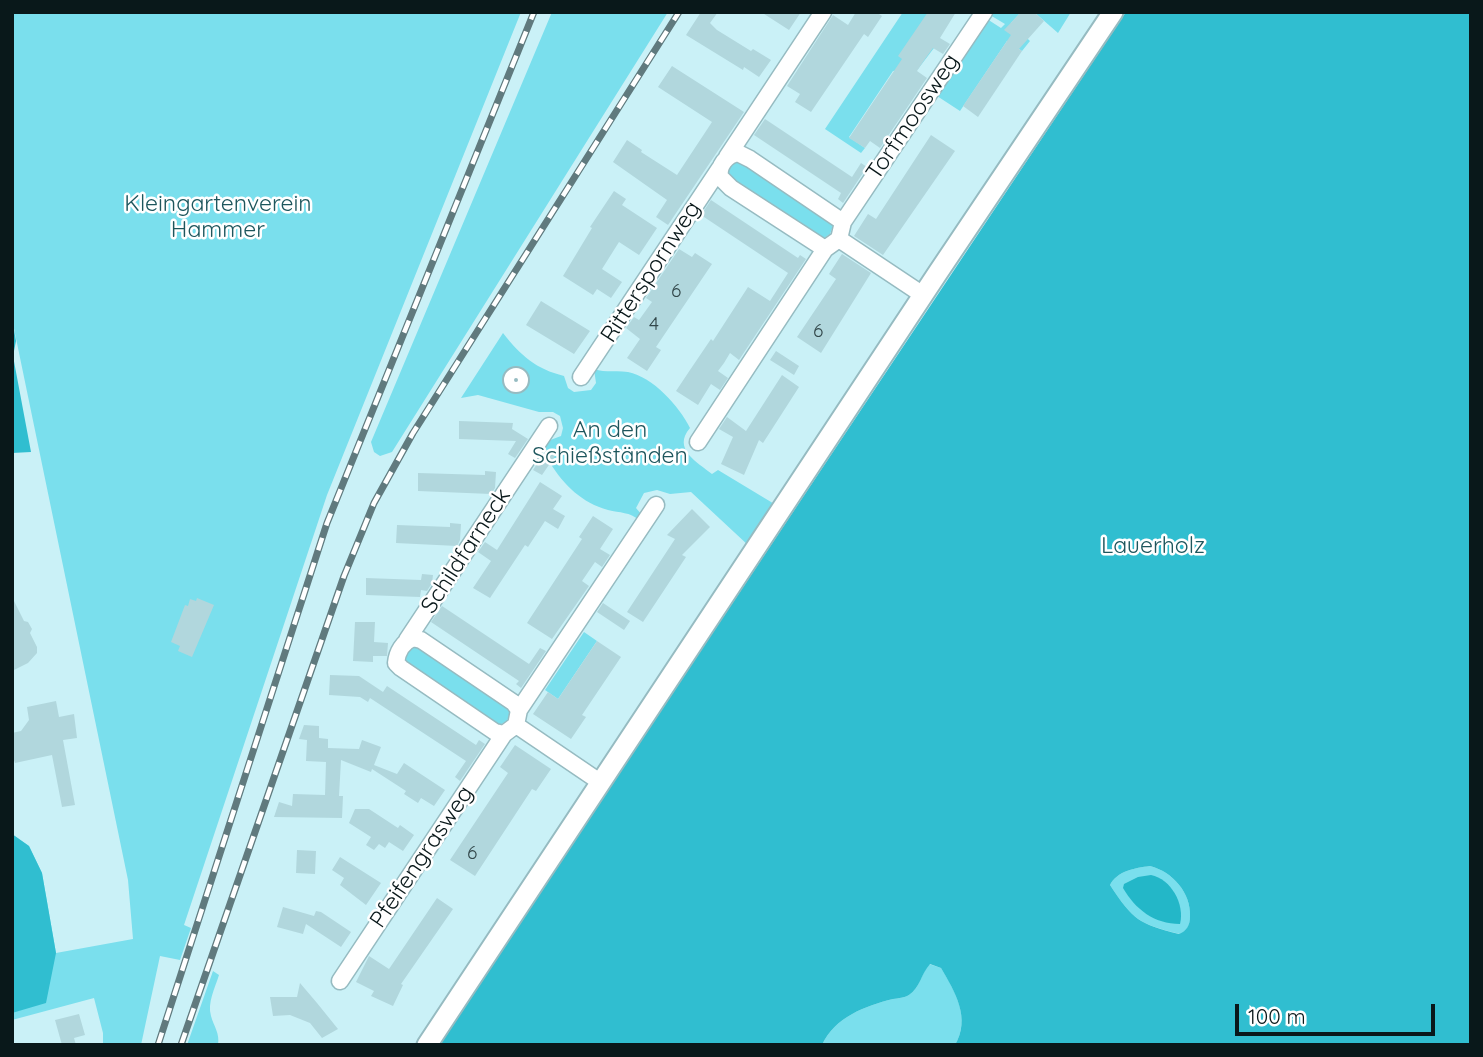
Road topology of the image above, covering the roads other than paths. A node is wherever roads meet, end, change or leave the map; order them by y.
1 (823, 12) edge
2 (984, 12) edge
3 (1114, 12) edge
4 (724, 162) junction
5 (843, 222) junction
6 (839, 239) junction
7 (825, 249) junction
8 (923, 295) junction
9 (581, 377) dead end
10 (549, 426) dead end
11 (698, 442) dead end
12 (656, 505) dead end
13 (407, 640) junction
14 (513, 723) junction
15 (600, 782) junction
16 (340, 981) dead end
17 (426, 1045) edge

1 - 4 street, Ritterspornweg
2 - 5 street, Torfmoosweg
3 - 8 street
4 - 5 street
4 - 7 street, Ritterspornweg
4 - 9 street, Ritterspornweg
5 - 6 street
6 - 7 street
6 - 8 street
7 - 11 street
8 - 15 street
10 - 13 street, Schildfarneck
12 - 14 street, Pfeifengrasweg
13 - 14 street, Schildfarneck
13 - 14 street, Schildfarneck
14 - 15 street, Schildfarneck
14 - 16 street, Pfeifengrasweg
15 - 17 street

